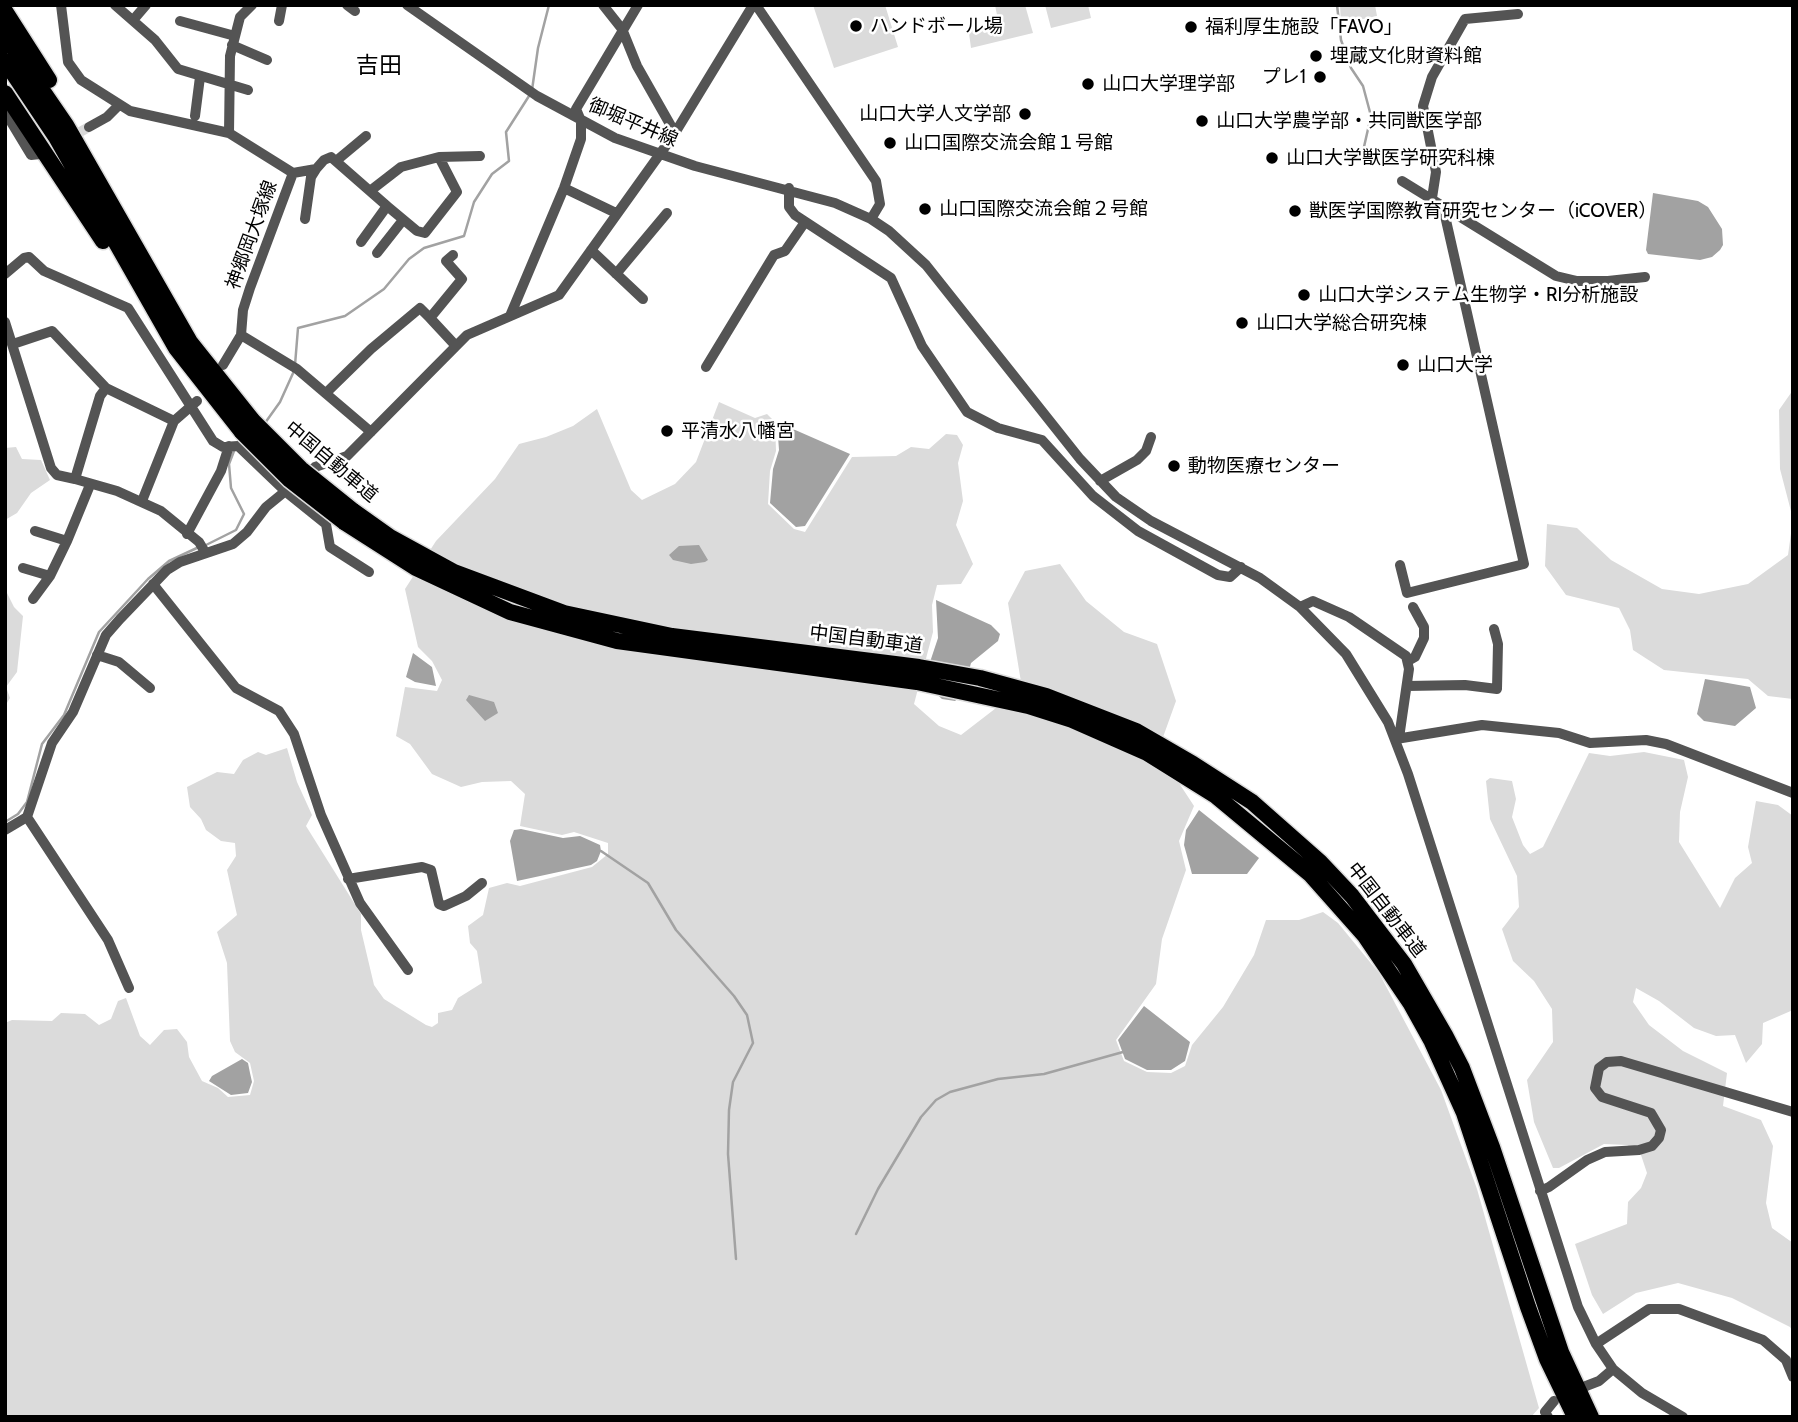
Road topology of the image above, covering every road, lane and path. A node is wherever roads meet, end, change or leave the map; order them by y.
1 (61, 5) edge
2 (115, 5) edge
3 (146, 5) edge
4 (252, 5) edge
5 (282, 5) edge
6 (407, 5) edge
7 (603, 5) edge
8 (638, 5) edge
9 (755, 5) edge
10 (5, 11) edge
11 (1518, 14) dead end
12 (134, 19) junction
13 (180, 21) dead end
14 (279, 21) dead end
15 (622, 29) junction
16 (5, 36) edge
17 (234, 41) junction
18 (267, 60) dead end
19 (5, 61) edge
20 (200, 77) junction
21 (230, 83) junction
22 (247, 90) dead end
23 (5, 93) edge
24 (119, 105) junction
25 (5, 112) edge
26 (195, 116) dead end
27 (581, 121) junction
28 (89, 127) tunnel mouth
29 (229, 133) junction
30 (675, 133) junction
31 (366, 136) dead end
32 (40, 154) dead end
33 (658, 155) junction
34 (480, 156) dead end
35 (439, 157) junction
36 (336, 161) junction
37 (316, 169) junction
38 (292, 173) junction
39 (1402, 181) dead end
40 (564, 188) junction
41 (789, 188) junction
42 (370, 191) junction
43 (1432, 198) junction
44 (387, 206) junction
45 (1443, 207) junction
46 (617, 213) junction
47 (667, 213) dead end
48 (118, 218) junction
49 (305, 219) dead end
50 (871, 219) junction
51 (403, 220) junction
52 (805, 222) junction
53 (361, 242) dead end
54 (592, 250) junction
55 (377, 253) dead end
56 (453, 255) dead end
57 (5, 274) edge
58 (616, 274) junction
59 (1646, 277) dead end
60 (643, 299) dead end
61 (510, 316) junction
62 (430, 318) junction
63 (5, 322) edge
64 (241, 335) junction
65 (13, 344) junction
66 (456, 346) junction
67 (223, 365) dead end
68 (706, 367) dead end
69 (191, 369) junction
70 (106, 388) junction
71 (326, 393) junction
72 (193, 405) junction
73 (174, 421) junction
74 (248, 426) junction
75 (371, 432) junction
76 (1151, 437) dead end
77 (229, 446) junction
78 (75, 479) junction
79 (1100, 481) junction
80 (90, 485) junction
81 (285, 491) junction
82 (142, 501) junction
83 (35, 531) dead end
84 (187, 534) junction
85 (67, 541) junction
86 (203, 548) junction
87 (1400, 565) dead end
88 (1241, 567) junction
89 (23, 568) dead end
90 (369, 572) dead end
91 (50, 576) junction
92 (153, 584) junction
93 (33, 599) dead end
94 (1300, 607) junction
95 (1413, 607) dead end
96 (1494, 629) dead end
97 (97, 655) junction
98 (1408, 661) junction
99 (979, 686) junction
100 (1407, 687) junction
101 (149, 688) dead end
102 (1397, 739) junction
103 (1793, 793) edge
104 (27, 817) junction
105 (5, 830) edge
106 (348, 879) junction
107 (482, 883) dead end
108 (408, 970) dead end
109 (129, 988) dead end
110 (1793, 1112) edge
111 (1539, 1191) junction
112 (1596, 1344) junction
113 (1613, 1369) junction
114 (1793, 1377) edge
115 (1586, 1386) dead end
116 (1554, 1401) dead end
117 (1548, 1417) edge
118 (1575, 1417) edge
119 (1591, 1417) edge
120 (1683, 1417) edge

1 - 24 street, 神郷岡大塚線
2 - 12 street
3 - 12 street
4 - 17 street
5 - 14 street
6 - 27 street, 御堀平井線
7 - 15 street
8 - 15 street
9 - 30 street
9 - 50 street
10 - 48 highway
11 - 43 street
12 - 20 street
13 - 17 street
15 - 27 street
15 - 30 street
16 - 48 highway, 中国自動車道
17 - 18 street
17 - 21 street
19 - 69 highway, 中国自動車道
20 - 21 street
20 - 26 street
21 - 22 street
21 - 29 street
23 - 69 highway
24 - 28 street
24 - 29 street, 神郷岡大塚線
25 - 32 street
27 - 33 street, 御堀平井線
27 - 40 street
29 - 38 street, 神郷岡大塚線
30 - 33 street
31 - 36 street
33 - 41 street, 御堀平井線
33 - 46 street
34 - 35 street
35 - 42 street
35 - 51 street
36 - 37 street
36 - 42 street
37 - 38 street
37 - 49 street
38 - 64 street, 神郷岡大塚線
39 - 43 street
40 - 46 street
40 - 61 street
41 - 50 street, 御堀平井線
41 - 52 street
42 - 44 street
43 - 45 street
44 - 51 street
44 - 53 street
45 - 59 street
45 - 87 street
46 - 54 street
47 - 58 street
48 - 74 highway, 中国自動車道
50 - 79 street, 御堀平井線
51 - 55 street
52 - 68 street
52 - 88 street
54 - 58 street
54 - 61 street
56 - 62 street
57 - 72 street
58 - 60 street
61 - 66 street
62 - 66 street
62 - 71 street
63 - 65 street
64 - 67 street
64 - 71 street
65 - 70 street
65 - 78 street
66 - 75 street
69 - 74 highway, 中国自動車道
70 - 73 street
70 - 78 street
71 - 75 street
72 - 73 street
72 - 77 street
73 - 82 street
74 - 99 highway, 中国自動車道, bridge
75 - 81 street
76 - 79 street
77 - 81 street
77 - 84 street
78 - 80 street
79 - 88 street, 御堀平井線
80 - 82 street
80 - 85 street
81 - 86 street
81 - 90 street
82 - 84 street
83 - 85 street
84 - 86 street
85 - 91 street
86 - 92 street
88 - 94 street, 御堀平井線
89 - 91 street
91 - 93 street
92 - 97 street
92 - 106 street
94 - 98 street
94 - 102 street, 御堀平井線
95 - 98 street
96 - 100 street
97 - 101 street
97 - 104 street
98 - 100 street
99 - 118 highway, 中国自動車道
99 - 119 highway, 中国自動車道
100 - 102 street
102 - 103 street
102 - 111 street, 御堀平井線
104 - 105 street
104 - 109 street
106 - 107 street
106 - 108 street
110 - 111 street
111 - 112 street, 御堀平井線
112 - 113 street, 御堀平井線
112 - 114 street
113 - 115 street
113 - 120 street, 御堀平井線
116 - 117 street

